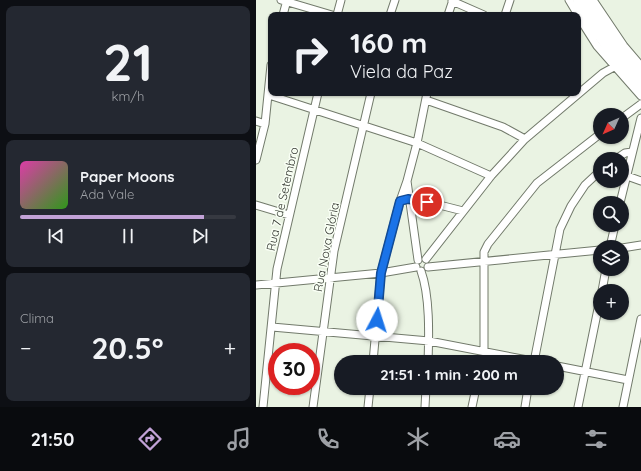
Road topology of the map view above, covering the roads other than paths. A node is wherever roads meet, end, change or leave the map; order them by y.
1 (285, 0) edge
2 (341, 0) edge
3 (395, 0) edge
4 (452, 0) edge
5 (510, 0) edge
6 (569, 0) edge
7 (578, 0) edge
8 (586, 0) edge
9 (593, 0) edge
10 (283, 12) edge
11 (323, 12) edge
12 (337, 12) edge
13 (391, 12) edge
14 (449, 12) edge
15 (478, 12) edge
16 (506, 12) edge
17 (576, 12) edge
18 (581, 28) edge
19 (624, 46) junction
20 (628, 61) junction
21 (614, 67) junction
22 (641, 67) edge
23 (641, 76) edge
24 (641, 87) edge
25 (581, 92) edge
26 (268, 95) edge
27 (271, 96) edge
28 (317, 96) edge
29 (370, 96) edge
30 (426, 96) edge
31 (576, 96) edge
32 (641, 96) edge
33 (641, 104) edge
34 (314, 110) junction
35 (633, 110) junction
36 (629, 113) edge
37 (641, 118) edge
38 (256, 121) edge
39 (265, 124) junction
40 (363, 126) junction
41 (525, 139) junction
42 (593, 139) edge
43 (417, 143) junction
44 (629, 152) edge
45 (632, 152) junction
46 (256, 160) edge
47 (629, 166) edge
48 (491, 176) junction
49 (629, 177) edge
50 (593, 178) edge
51 (407, 181) junction
52 (641, 181) edge
53 (408, 199) junction
54 (400, 201) junction
55 (256, 205) edge
56 (463, 211) junction
57 (289, 215) junction
58 (641, 245) edge
59 (629, 247) edge
60 (593, 251) edge
61 (555, 255) junction
62 (422, 259) junction
63 (484, 263) junction
64 (423, 271) junction
65 (381, 273) junction
66 (330, 278) junction
67 (277, 283) junction
68 (256, 285) edge
69 (641, 319) edge
70 (596, 320) edge
71 (272, 327) junction
72 (324, 332) junction
73 (376, 336) junction
74 (429, 341) junction
75 (484, 352) junction
76 (374, 355) edge
77 (428, 355) edge
78 (483, 355) edge
79 (499, 355) edge
80 (536, 355) edge
81 (564, 367) edge
82 (585, 371) junction
83 (628, 380) junction
84 (369, 395) edge
85 (426, 395) edge
86 (475, 395) edge
87 (527, 395) edge
88 (263, 407) edge
89 (313, 407) edge
90 (368, 407) edge
91 (425, 407) edge
92 (472, 407) edge
93 (525, 407) edge
94 (578, 407) edge
95 (623, 407) edge

1 - 10 street
1 - 11 street
2 - 12 street
3 - 13 street
4 - 14 street
4 - 15 street
5 - 16 street
6 - 17 street
7 - 24 highway
8 - 20 highway
9 - 19 street
18 - 21 street
19 - 20 highway
19 - 22 street
20 - 22 highway
20 - 23 highway
21 - 25 street
21 - 32 street
26 - 39 street
27 - 34 street
28 - 34 street, Rua 7 de Setembro
29 - 40 street, Rua Nova Glória
30 - 41 street
30 - 43 street
31 - 41 street
33 - 35 street
34 - 40 street
34 - 57 street, Rua 7 de Setembro
35 - 36 street
35 - 37 street
37 - 45 street
38 - 39 street
39 - 46 street
40 - 43 street
40 - 66 street, Rua Nova Glória
41 - 48 street
42 - 63 street
43 - 48 street
43 - 51 street
44 - 45 street
45 - 47 street
48 - 56 street
49 - 52 street
50 - 61 street
51 - 53 street
51 - 54 street
53 - 54 street
53 - 56 street
53 - 62 street
54 - 65 street
55 - 57 street
56 - 62 street
57 - 67 street, Rua 7 de Setembro
58 - 59 street
60 - 61 street
61 - 63 street
61 - 80 street
62 - 64 street
62 - 64 street
63 - 64 street
63 - 75 street
64 - 65 street
64 - 74 street
65 - 66 street
65 - 73 street
66 - 67 street
66 - 72 street, Rua Nova Glória
67 - 68 street
67 - 71 street, Rua 7 de Setembro
69 - 83 street
70 - 82 street
71 - 72 street
71 - 88 street, Rua 7 de Setembro
72 - 73 street
72 - 89 street, Rua Nova Glória
73 - 74 street
73 - 76 street
74 - 75 street
74 - 77 street
75 - 78 street
75 - 79 street
81 - 82 street
82 - 83 street
82 - 94 street
83 - 95 street
84 - 90 street
85 - 91 street
86 - 92 street
87 - 93 street

